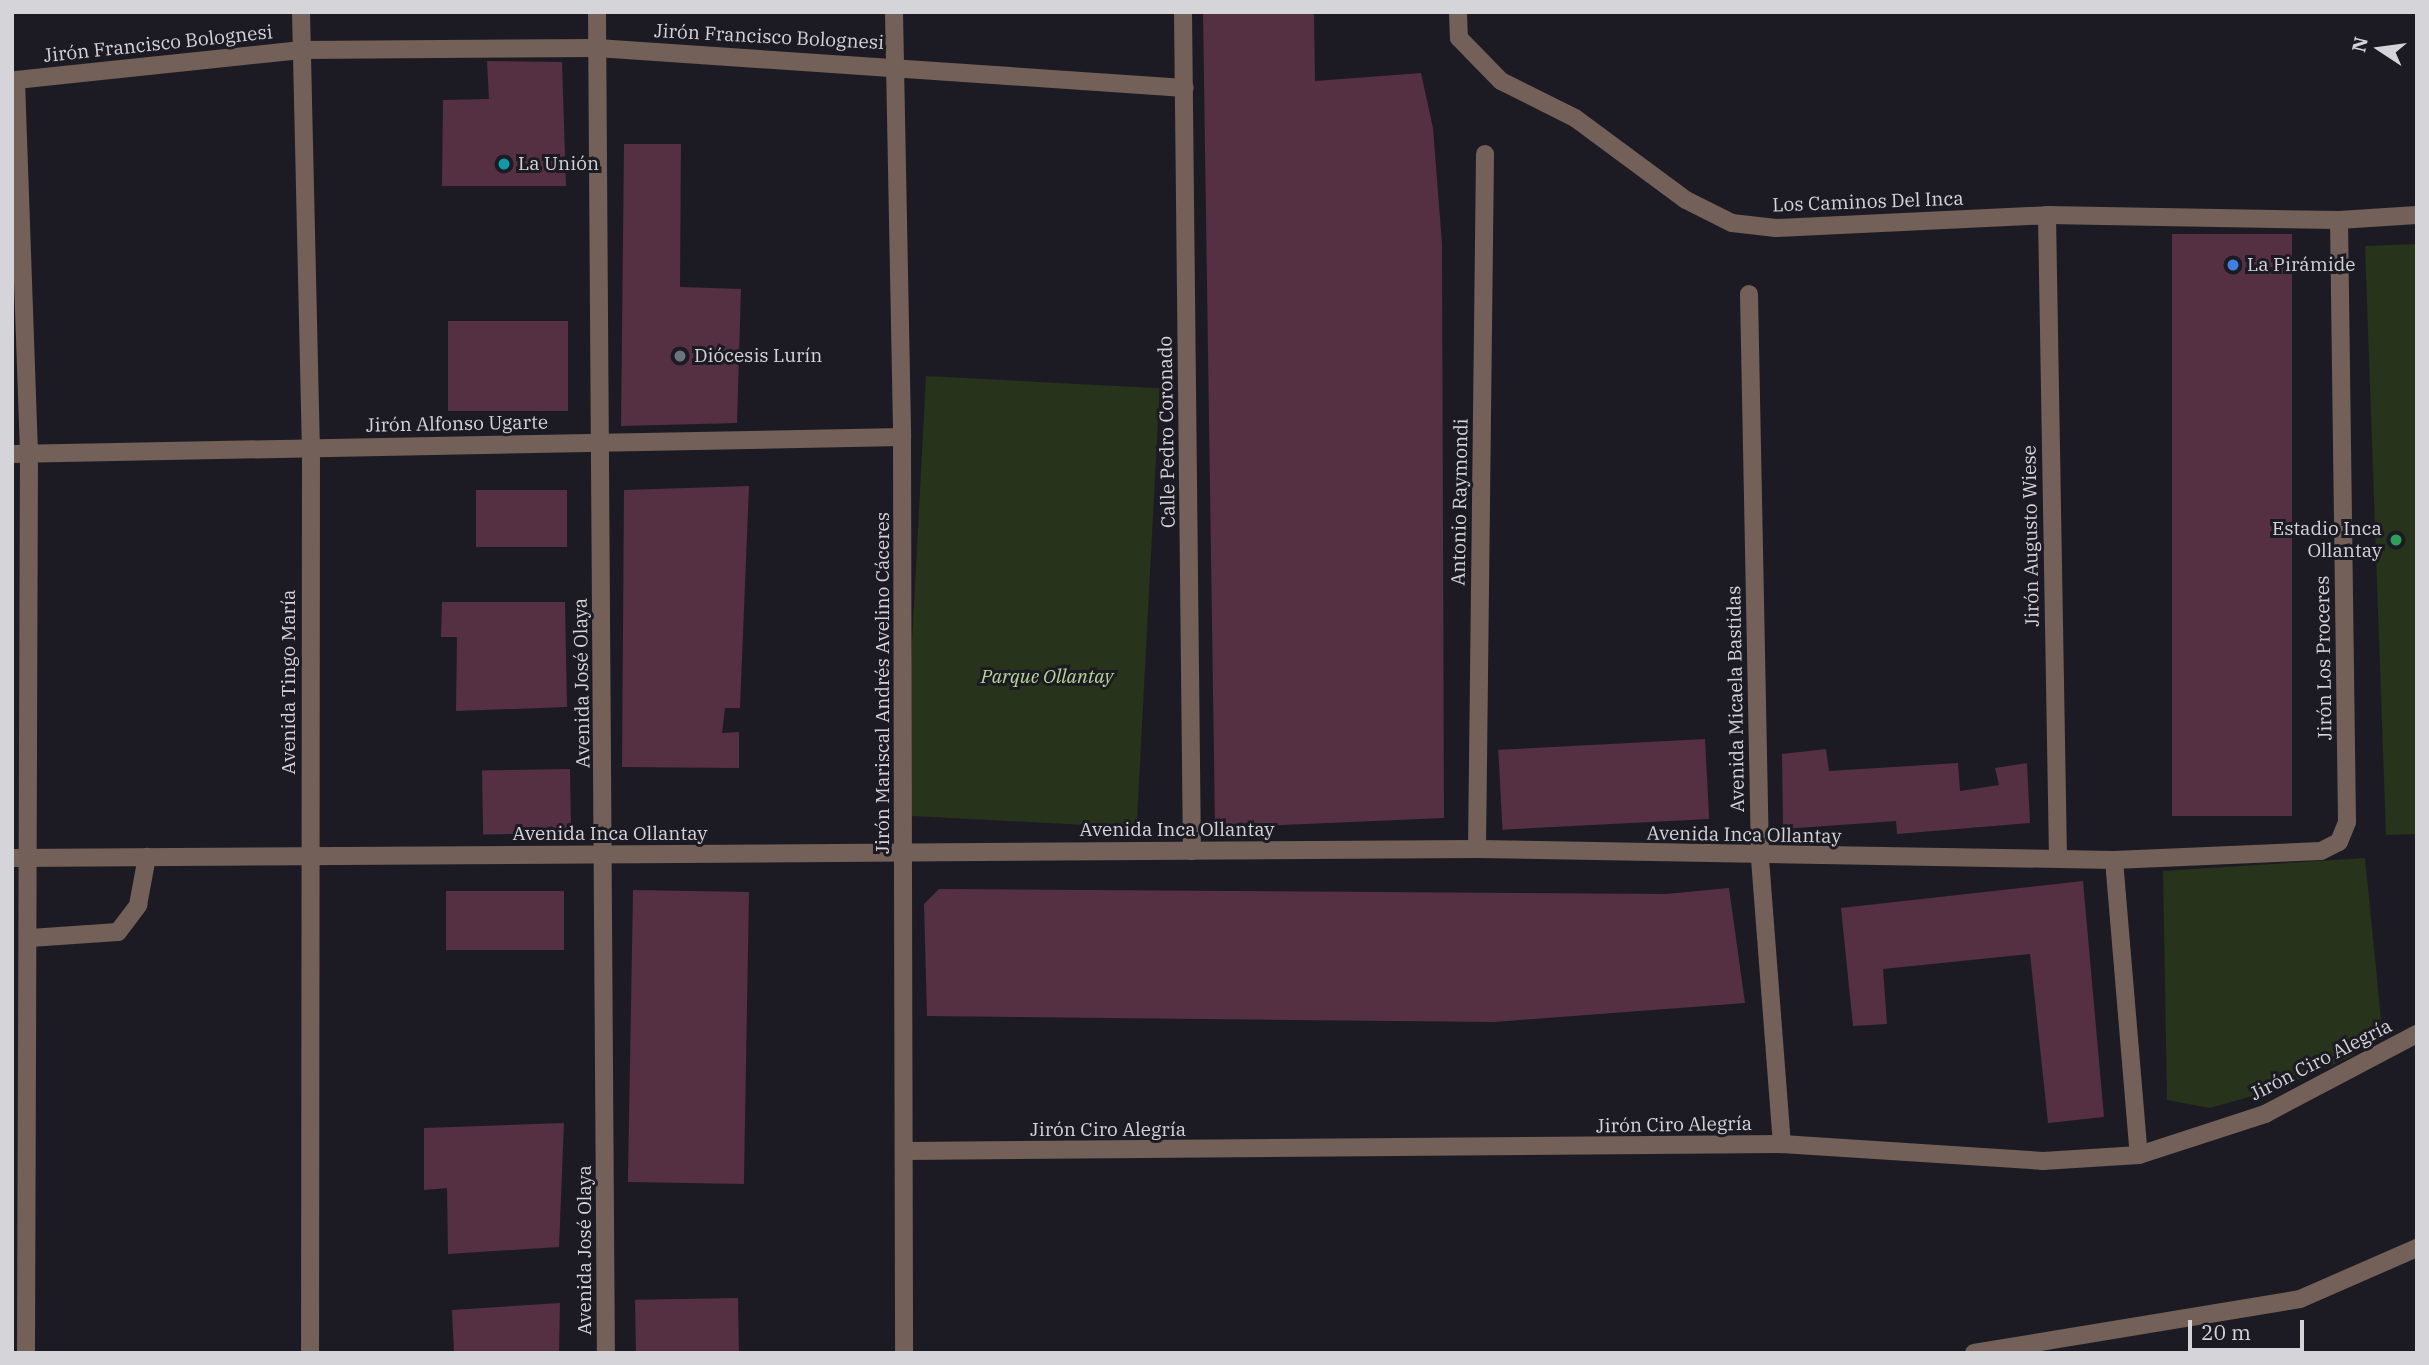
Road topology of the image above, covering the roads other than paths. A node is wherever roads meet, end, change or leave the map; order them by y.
1 (301, 12) edge
2 (597, 12) edge
3 (894, 12) edge
4 (1183, 12) edge
5 (1458, 12) edge
6 (597, 48) junction
7 (301, 50) junction
8 (894, 65) junction
9 (1185, 88) junction
10 (1485, 154) dead end
11 (2047, 215) junction
12 (2417, 215) edge
13 (2339, 220) junction
14 (1749, 294) dead end
15 (902, 437) junction
16 (601, 443) junction
17 (311, 448) junction
18 (20, 453) edge
19 (2339, 842) joint
20 (1477, 849) junction
21 (1192, 851) junction
22 (905, 852) junction
23 (605, 855) junction
24 (310, 856) junction
25 (147, 857) junction
26 (2058, 857) junction
27 (12, 858) edge
28 (31, 858) junction
29 (1760, 859) junction
30 (2114, 860) junction
31 (30, 938) junction
32 (2417, 1034) edge
33 (1782, 1144) junction
34 (905, 1151) junction
35 (2139, 1155) junction
36 (2417, 1248) edge
37 (26, 1353) edge
38 (310, 1353) edge
39 (606, 1353) edge
40 (904, 1353) edge
41 (1974, 1353) edge

1 - 7 street, Avenida Tingo María
2 - 6 street, Avenida José Olaya
3 - 8 street, Jirón Mariscal Andrés Avelino Cáceres
4 - 9 street, Calle Pedro Coronado
5 - 11 street, Los Caminos Del Inca
6 - 7 street, Jirón Francisco Bolognesi
6 - 8 street, Jirón Francisco Bolognesi
6 - 16 street, Avenida José Olaya
7 - 17 street, Avenida Tingo María
7 - 18 street, Jirón Francisco Bolognesi
8 - 9 street, Jirón Francisco Bolognesi
8 - 15 street, Jirón Mariscal Andrés Avelino Cáceres
9 - 21 street, Calle Pedro Coronado
10 - 20 street, Antonio Raymondi
11 - 13 street, Los Caminos Del Inca
11 - 26 street, Jirón Augusto Wiese
12 - 13 street, Los Caminos Del Inca
13 - 19 street, Jirón Los Proceres
14 - 29 street, Avenida Micaela Bastidas
15 - 16 street, Jirón Alfonso Ugarte
15 - 22 street, Jirón Mariscal Andrés Avelino Cáceres
16 - 17 street, Jirón Alfonso Ugarte
16 - 23 street, Avenida José Olaya
17 - 18 street, Jirón Alfonso Ugarte
17 - 24 street, Avenida Tingo María
18 - 28 street
19 - 30 street, Avenida Inca Ollantay
20 - 21 street, Avenida Inca Ollantay
20 - 29 street, Avenida Inca Ollantay
21 - 22 street, Avenida Inca Ollantay
22 - 23 street, Avenida Inca Ollantay
22 - 34 street, Jirón Mariscal Andrés Avelino Cáceres
23 - 24 street, Avenida Inca Ollantay
23 - 39 street, Avenida José Olaya
24 - 25 street, Avenida Inca Ollantay
24 - 38 street, Avenida Tingo María
25 - 28 street, Avenida Inca Ollantay
25 - 31 street
26 - 29 street, Avenida Inca Ollantay
26 - 30 street, Avenida Inca Ollantay
27 - 28 street, Avenida Inca Ollantay
28 - 31 street
29 - 33 street, Avenida Micaela Bastidas
30 - 35 street
31 - 37 street
32 - 35 street, Jirón Ciro Alegría
33 - 34 street, Jirón Ciro Alegría
33 - 35 street, Jirón Ciro Alegría
34 - 40 street, Jirón Mariscal Andrés Avelino Cáceres
36 - 41 street

